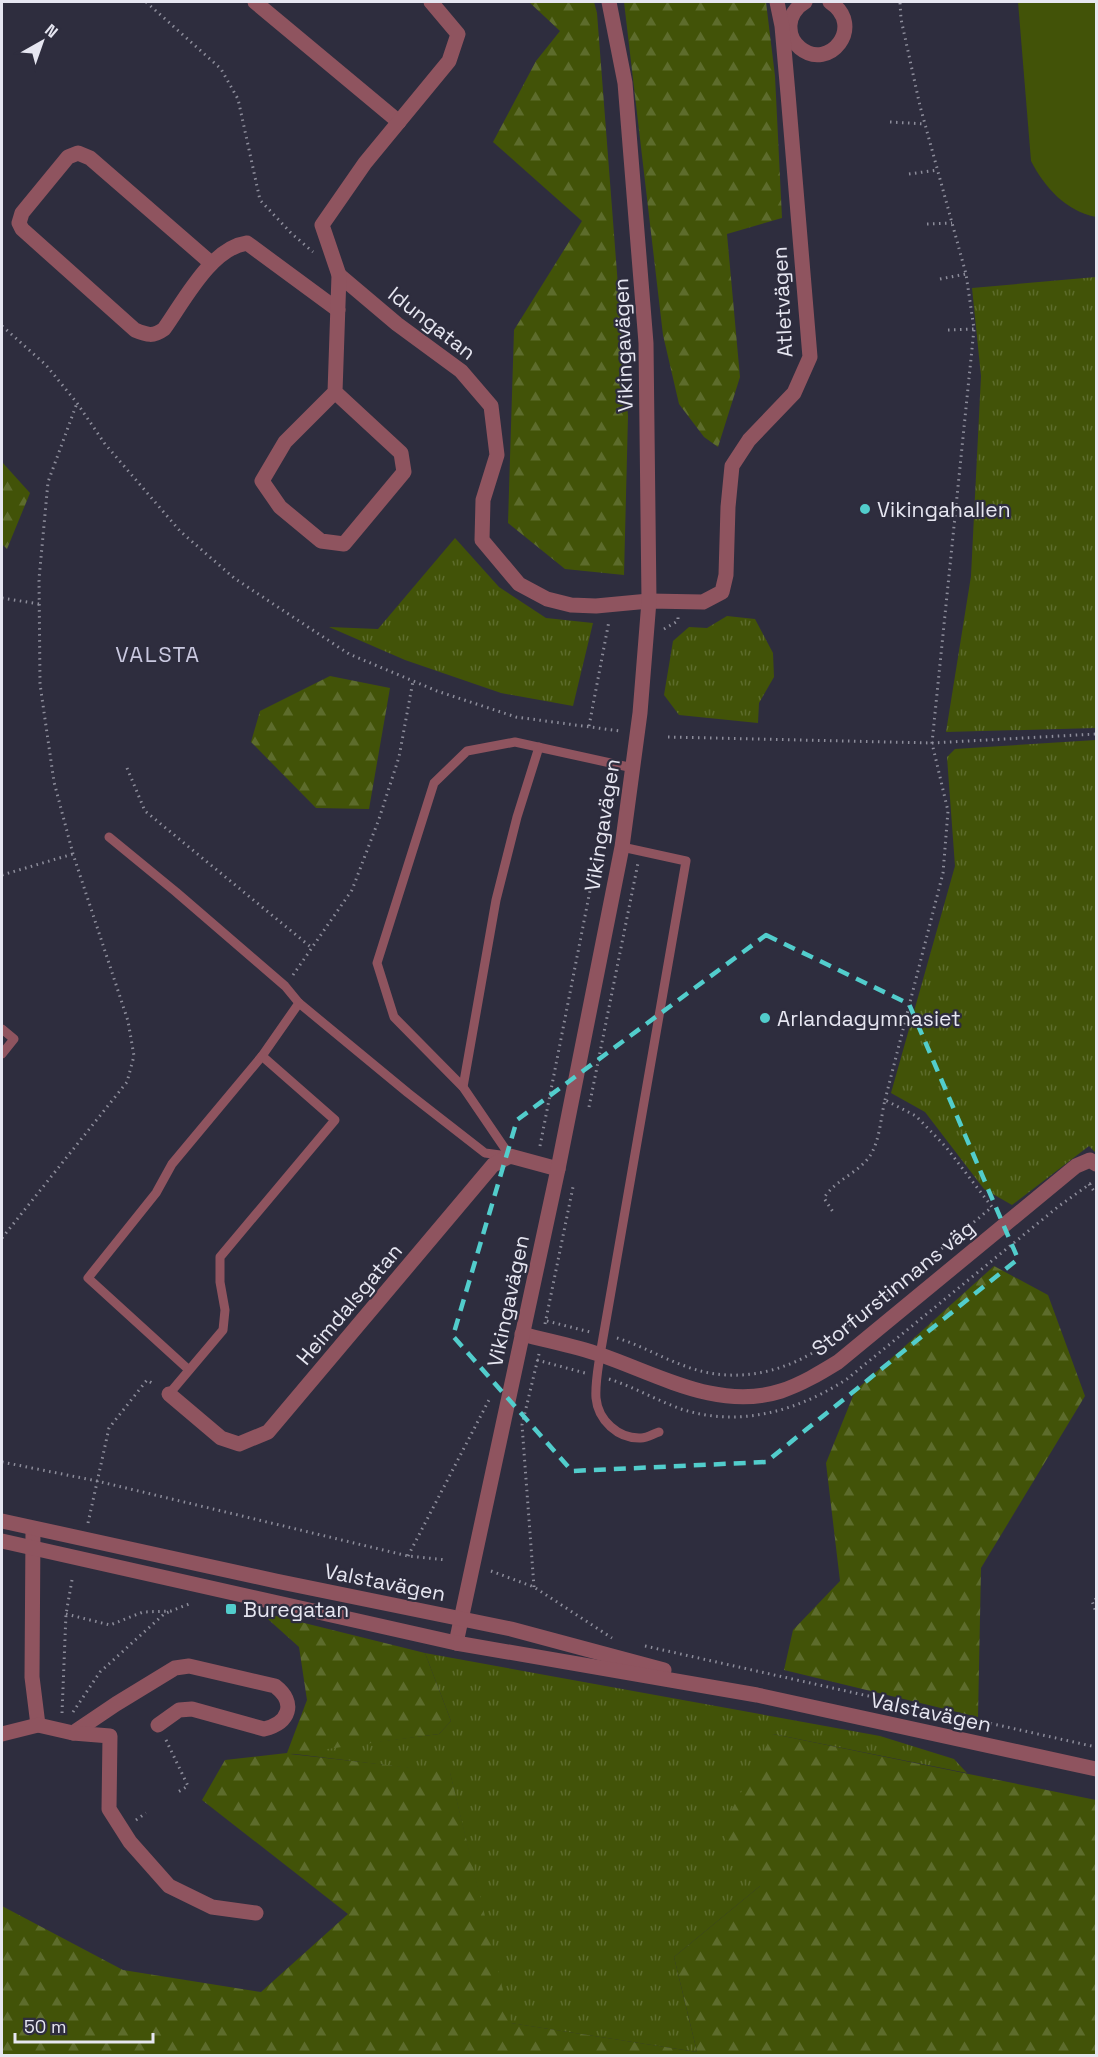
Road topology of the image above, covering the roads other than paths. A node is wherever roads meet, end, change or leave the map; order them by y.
1 (255, 2) edge
2 (431, 2) edge
3 (609, 2) edge
4 (777, 2) edge
5 (805, 2) edge
6 (830, 2) edge
7 (784, 52) junction
8 (820, 54) junction
9 (399, 122) junction
10 (211, 262) junction
11 (339, 275) junction
12 (338, 310) junction
13 (335, 392) junction
14 (649, 601) junction
15 (539, 747) junction
16 (633, 768) junction
17 (109, 837) dead end
18 (622, 847) junction
19 (299, 1003) junction
20 (2, 1029) edge
21 (2, 1054) edge
22 (262, 1056) junction
23 (463, 1087) junction
24 (510, 1156) junction
25 (1096, 1164) edge
26 (558, 1168) junction
27 (522, 1334) junction
28 (600, 1355) junction
29 (189, 1370) junction
30 (169, 1394) joint
31 (659, 1432) dead end
32 (2, 1521) edge
33 (33, 1530) junction
34 (2, 1541) edge
35 (33, 1548) junction
36 (461, 1618) junction
37 (456, 1643) junction
38 (757, 1695) junction
39 (38, 1725) junction
40 (159, 1725) road end
41 (68, 1731) junction
42 (2, 1734) edge
43 (1096, 1769) edge
44 (256, 1913) dead end

1 - 9 street
2 - 9 street
3 - 14 street, Vikingavägen
4 - 7 street, Atletvägen
5 - 8 street
6 - 8 street
7 - 8 street
7 - 14 street, Atletvägen
9 - 11 street
10 - 10 street
10 - 12 street
11 - 12 street
11 - 14 street, Idungatan
12 - 13 street
13 - 13 street
14 - 16 street, Vikingavägen
15 - 16 lane
15 - 23 lane
15 - 23 lane
16 - 18 street, Vikingavägen
17 - 19 lane
18 - 26 street, Vikingavägen
18 - 28 lane
19 - 22 lane
19 - 24 lane
20 - 21 lane
22 - 29 lane
22 - 29 lane
23 - 24 lane
24 - 26 street
24 - 30 street, Heimdalsgatan
25 - 28 street, Storfurstinnans väg
26 - 27 street, Vikingavägen
27 - 28 street, Storfurstinnans väg
27 - 36 street, Vikingavägen
28 - 31 lane
29 - 30 lane
32 - 33 street, Valstavägen
33 - 35 street
33 - 36 street, Valstavägen
34 - 35 street, Valstavägen
35 - 37 street, Valstavägen
35 - 39 street
36 - 37 street, Vikingavägen
36 - 38 street, Valstavägen
37 - 38 street, Valstavägen
38 - 43 street, Valstavägen
39 - 41 street
39 - 42 street
40 - 41 street
41 - 44 street

